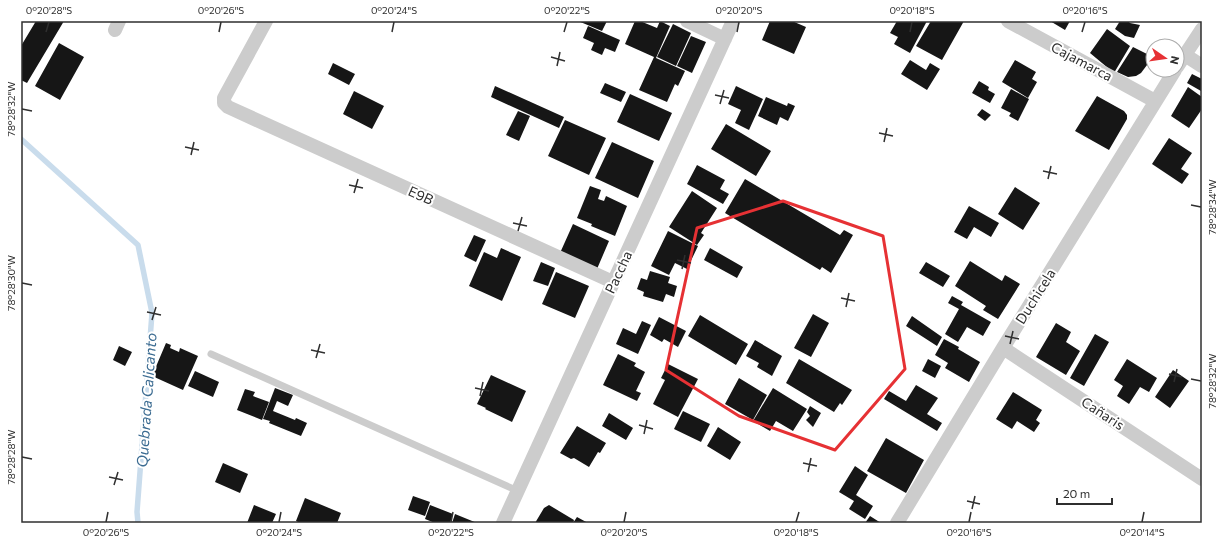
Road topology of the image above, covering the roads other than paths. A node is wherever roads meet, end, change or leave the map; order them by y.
1 (266, 21) edge
2 (687, 21) edge
3 (733, 21) edge
4 (1008, 21) edge
5 (1202, 29) edge
6 (725, 39) junction
7 (1185, 55) joint
8 (1202, 66) edge
9 (1170, 78) edge
10 (1155, 101) junction
11 (613, 282) junction
12 (1003, 348) junction
13 (211, 354) dead end
14 (1202, 479) edge
15 (518, 491) junction
16 (503, 523) edge
17 (898, 523) edge

1 - 11 street, E9B
2 - 6 street
3 - 6 street, Paccha
4 - 10 street, Cajamarca
5 - 7 street
6 - 11 street, Paccha
7 - 8 street
9 - 10 street, Duchicela
10 - 12 street, Duchicela
11 - 15 street, Paccha
12 - 14 street, Cañaris
12 - 17 street, Duchicela
13 - 15 lane
15 - 16 street, Paccha

